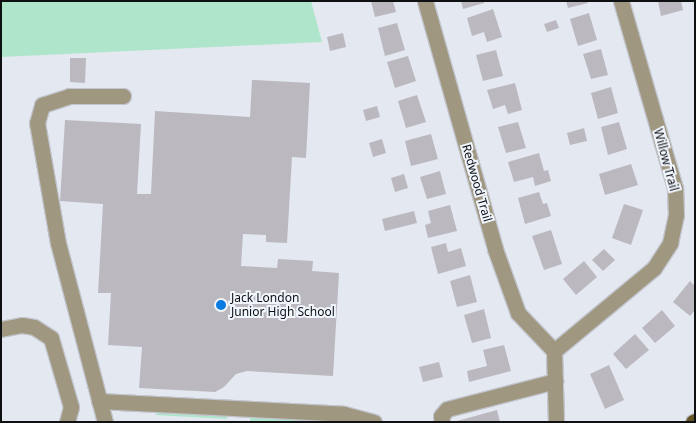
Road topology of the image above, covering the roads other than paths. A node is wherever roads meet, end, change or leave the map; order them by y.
1 (425, 1) edge
2 (621, 1) edge
3 (123, 96) dead end
4 (1, 329) edge
5 (554, 351) junction
6 (555, 382) junction
7 (99, 401) junction
8 (105, 421) edge
9 (67, 422) edge
10 (374, 422) edge
11 (442, 422) edge
12 (556, 422) edge

1 - 5 street, Redwood Trail
2 - 5 street, Willow Trail
3 - 7 street
4 - 9 street
5 - 6 street
6 - 11 street
6 - 12 street
7 - 8 street
7 - 10 street

